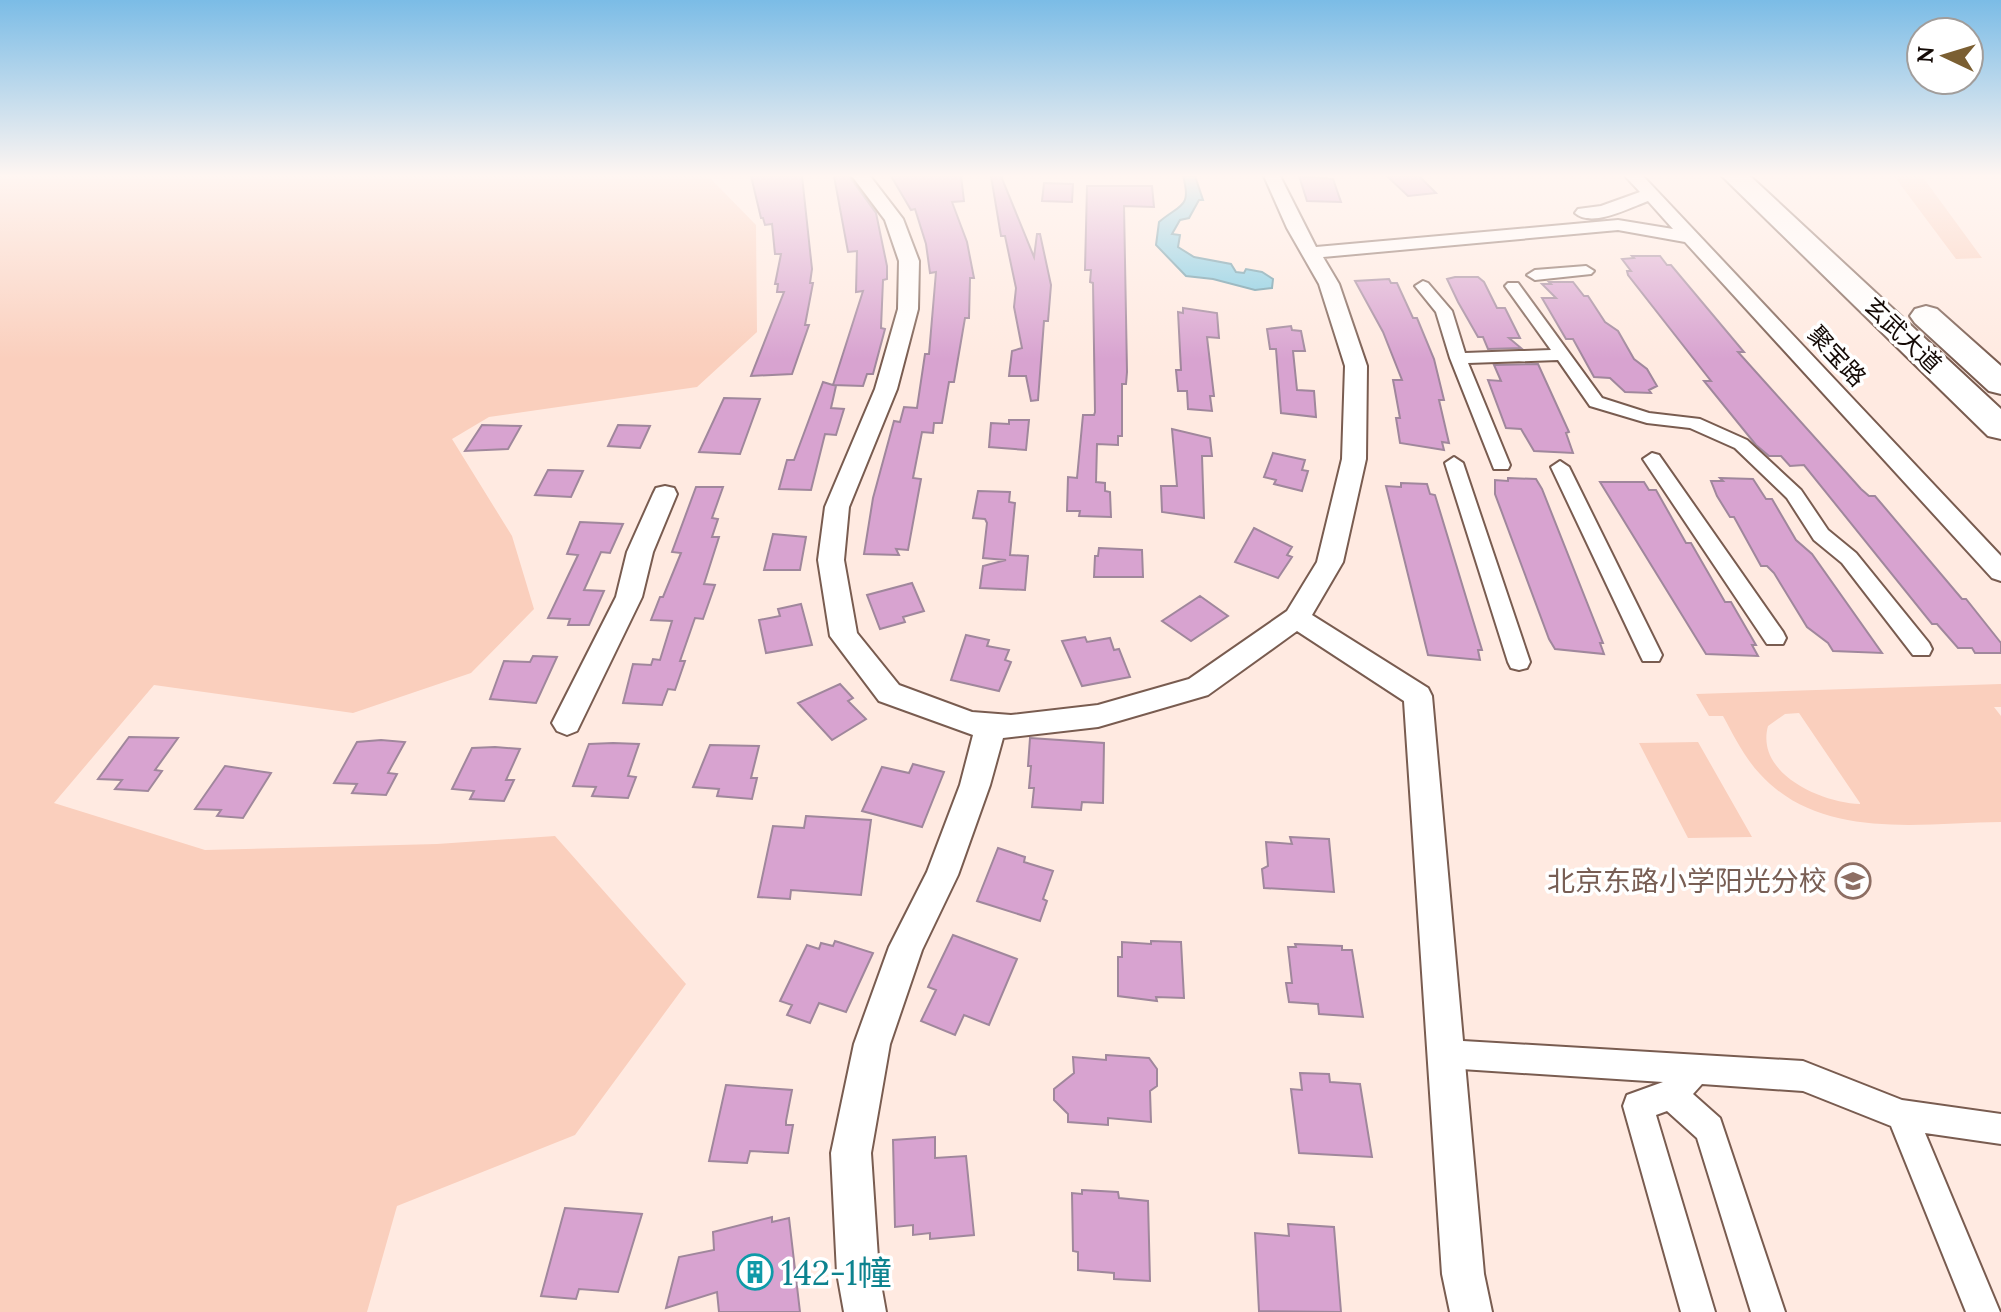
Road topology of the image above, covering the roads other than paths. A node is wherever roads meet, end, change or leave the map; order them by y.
1 (901, 237) edge
2 (1302, 237) edge
3 (1381, 237) edge
4 (1436, 237) edge
5 (1688, 237) edge
6 (1800, 237) edge
7 (1838, 237) edge
8 (1692, 238) joint
9 (1306, 246) junction
10 (1586, 271) dead end
11 (1535, 275) dead end
12 (1423, 286) dead end
13 (1513, 286) dead end
14 (1562, 355) junction
15 (1458, 358) junction
16 (2001, 384) edge
17 (2001, 428) edge
18 (1652, 459) dead end
19 (1454, 463) dead end
20 (1501, 465) dead end
21 (1560, 467) dead end
22 (665, 494) dead end
23 (2001, 572) edge
24 (1297, 618) junction
25 (1775, 638) dead end
26 (1921, 649) dead end
27 (1651, 655) dead end
28 (1519, 662) dead end
29 (567, 723) dead end
30 (991, 725) junction
31 (1446, 1054) junction
32 (1697, 1069) junction
33 (1671, 1095) junction
34 (1902, 1115) junction
35 (2001, 1129) edge
36 (865, 1312) edge
37 (1471, 1312) edge
38 (1698, 1312) edge
39 (1768, 1312) edge
40 (1983, 1312) edge

1 - 30 street
2 - 9 street
3 - 9 street
4 - 9 street
5 - 8 street
6 - 17 highway, 玄武大道
7 - 16 highway, 玄武大道
8 - 23 street, 聚宝路
9 - 24 street
10 - 11 street
12 - 15 street
13 - 14 street
14 - 15 street
14 - 26 street
15 - 20 street
18 - 25 street
19 - 28 street
21 - 27 street
22 - 29 street
24 - 30 street
24 - 31 street
30 - 36 street
31 - 32 street
31 - 37 street
32 - 33 street
32 - 34 street
33 - 38 street
33 - 39 street
34 - 35 street
34 - 40 street

